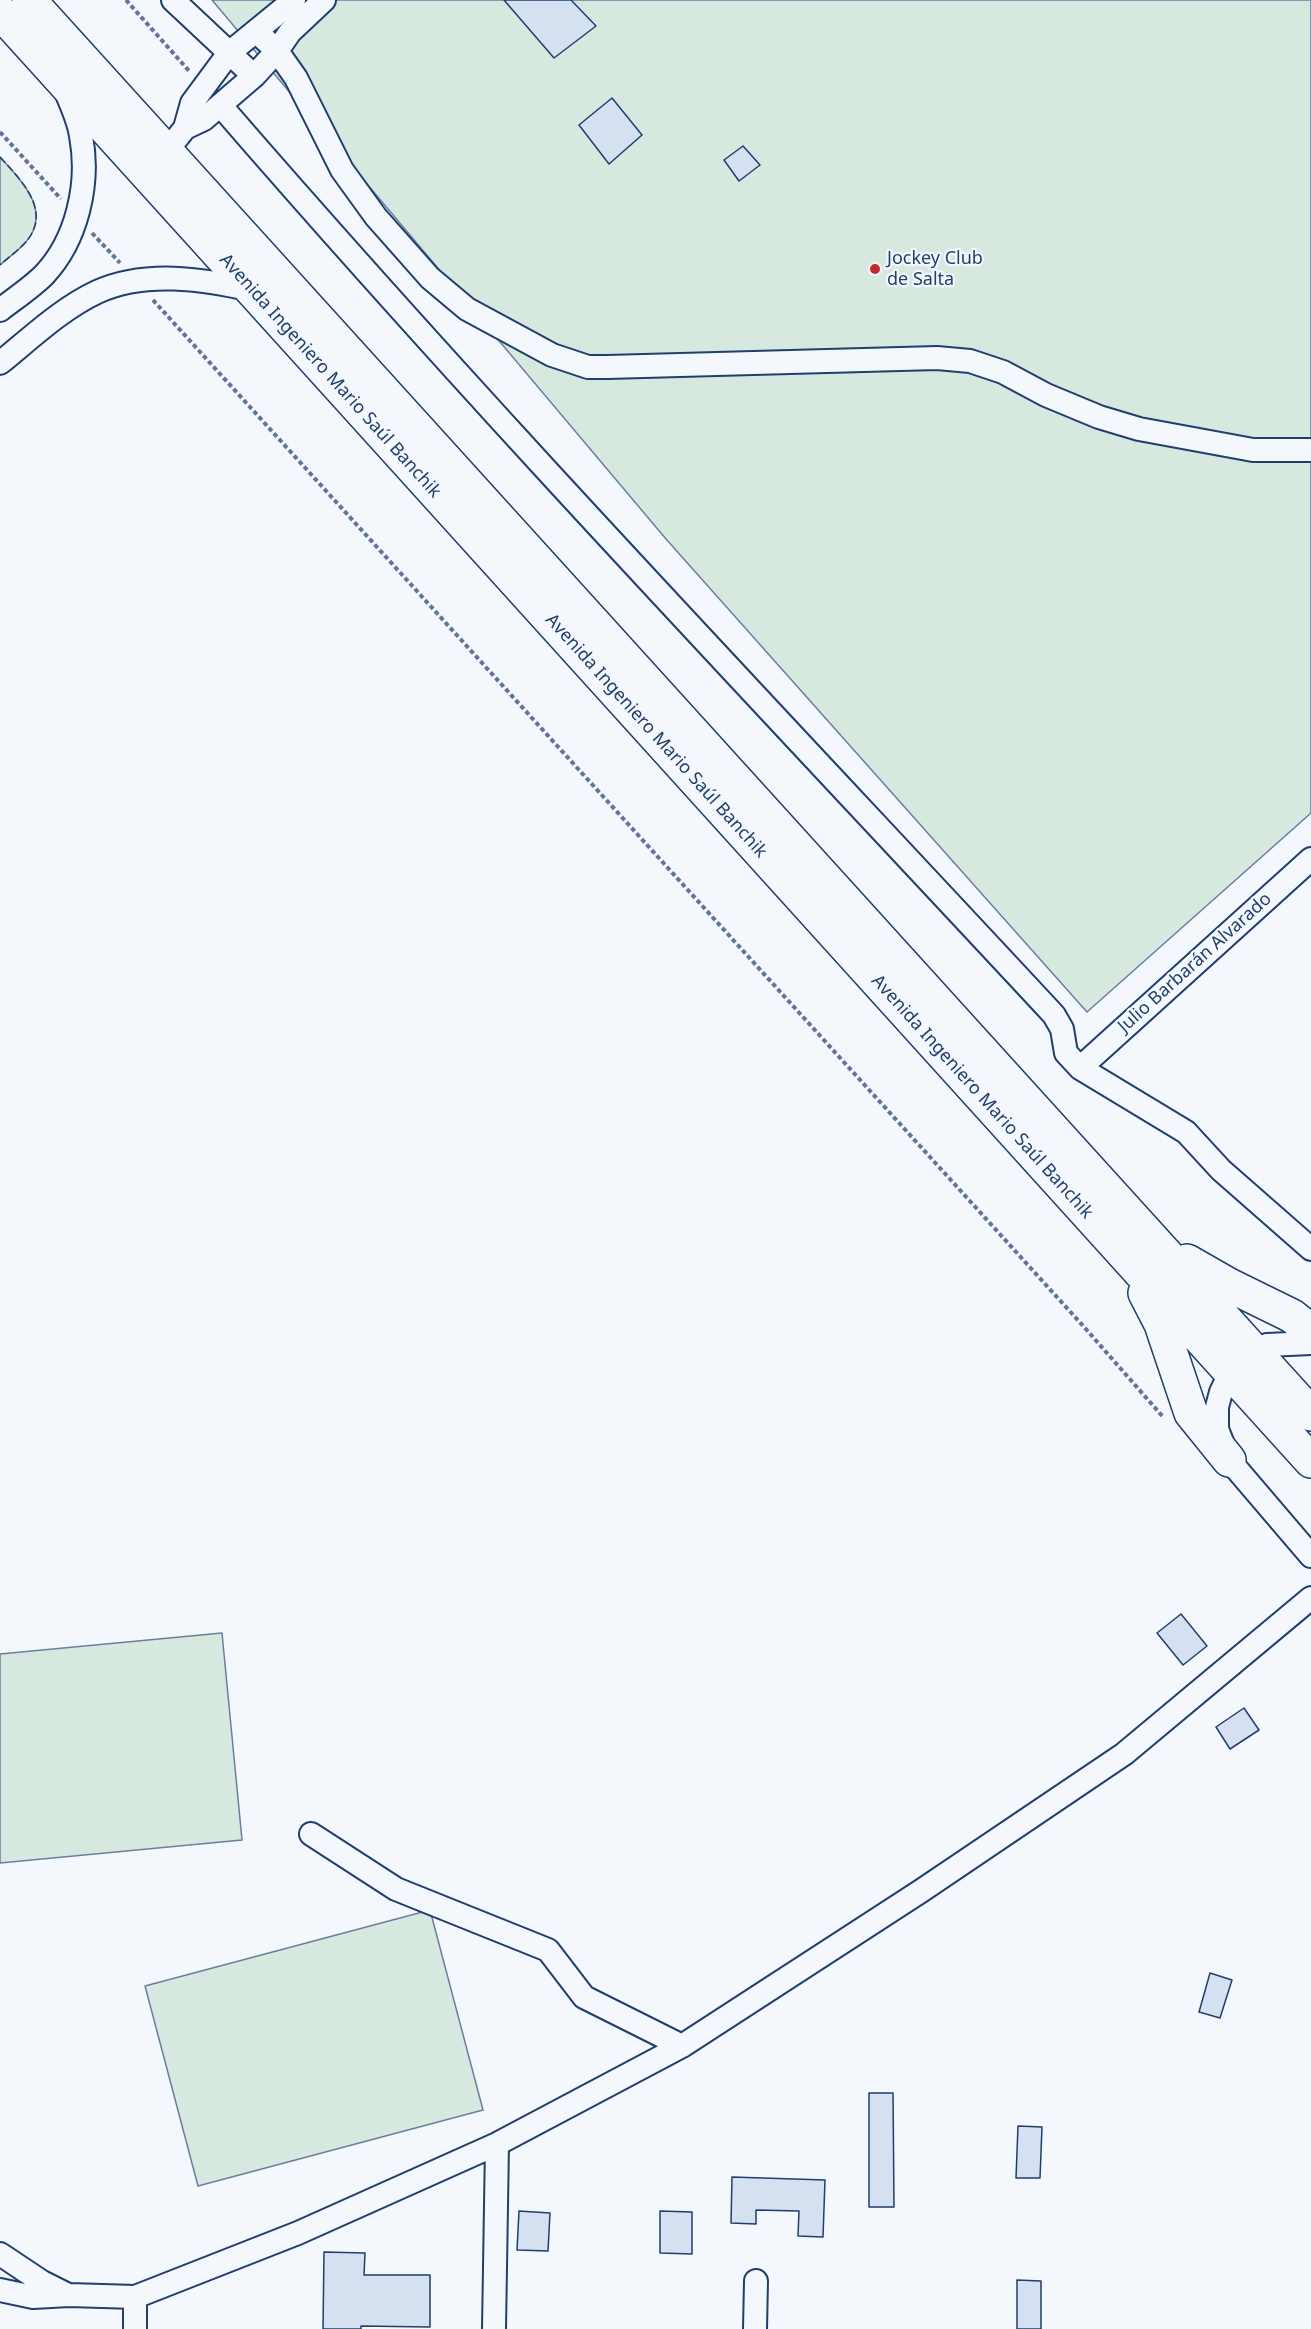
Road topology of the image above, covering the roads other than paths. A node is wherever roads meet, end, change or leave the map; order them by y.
1 (29, 0) edge
2 (173, 0) edge
3 (294, 0) edge
4 (324, 0) edge
5 (0, 12) edge
6 (257, 32) junction
7 (277, 51) junction
8 (229, 53) junction
9 (254, 76) junction
10 (62, 83) junction
11 (221, 106) junction
12 (176, 140) junction
13 (254, 290) junction
14 (0, 310) edge
15 (0, 363) edge
16 (1311, 450) edge
17 (1311, 859) edge
18 (1080, 1068) junction
19 (1156, 1241) junction
20 (1311, 1249) edge
21 (1123, 1252) junction
22 (1311, 1331) edge
23 (1311, 1344) edge
24 (1254, 1351) junction
25 (1230, 1374) junction
26 (1311, 1414) edge
27 (1229, 1460) junction
28 (1311, 1461) edge
29 (1311, 1556) edge
30 (1311, 1598) edge
31 (311, 1834) dead end
32 (682, 2046) junction
33 (497, 2144) junction
34 (0, 2254) edge
35 (756, 2281) dead end
36 (0, 2290) edge
37 (69, 2295) junction
38 (135, 2297) junction
39 (135, 2329) edge
40 (494, 2329) edge
41 (755, 2329) edge

1 - 12 highway, Avenida Ingeniero Mario Saúl Banchik
2 - 8 street
3 - 6 street
4 - 7 street
5 - 10 highway, Avenida Ingeniero Mario Saúl Banchik
6 - 7 street
6 - 8 street
7 - 9 street
7 - 16 street
8 - 9 street
8 - 12 street
9 - 11 street
10 - 13 highway, Avenida Ingeniero Mario Saúl Banchik
10 - 14 street
11 - 12 street
11 - 18 street
12 - 19 highway, Avenida Ingeniero Mario Saúl Banchik
13 - 15 street
13 - 21 highway, Avenida Ingeniero Mario Saúl Banchik
17 - 18 street, Julio Barbarán Alvarado
18 - 20 street
19 - 22 highway
19 - 24 highway, Avenida Ingeniero Mario Saúl Banchik
21 - 25 highway, Avenida Ingeniero Mario Saúl Banchik
21 - 27 highway
23 - 24 street
24 - 25 street
24 - 26 highway, Avenida Ingeniero Mario Saúl Banchik
25 - 27 street
25 - 28 highway, Avenida Ingeniero Mario Saúl Banchik
27 - 29 street
30 - 32 street
31 - 32 street
32 - 33 street
33 - 38 street
33 - 40 street
34 - 37 street
35 - 41 street
36 - 37 street
37 - 38 street
38 - 39 street

